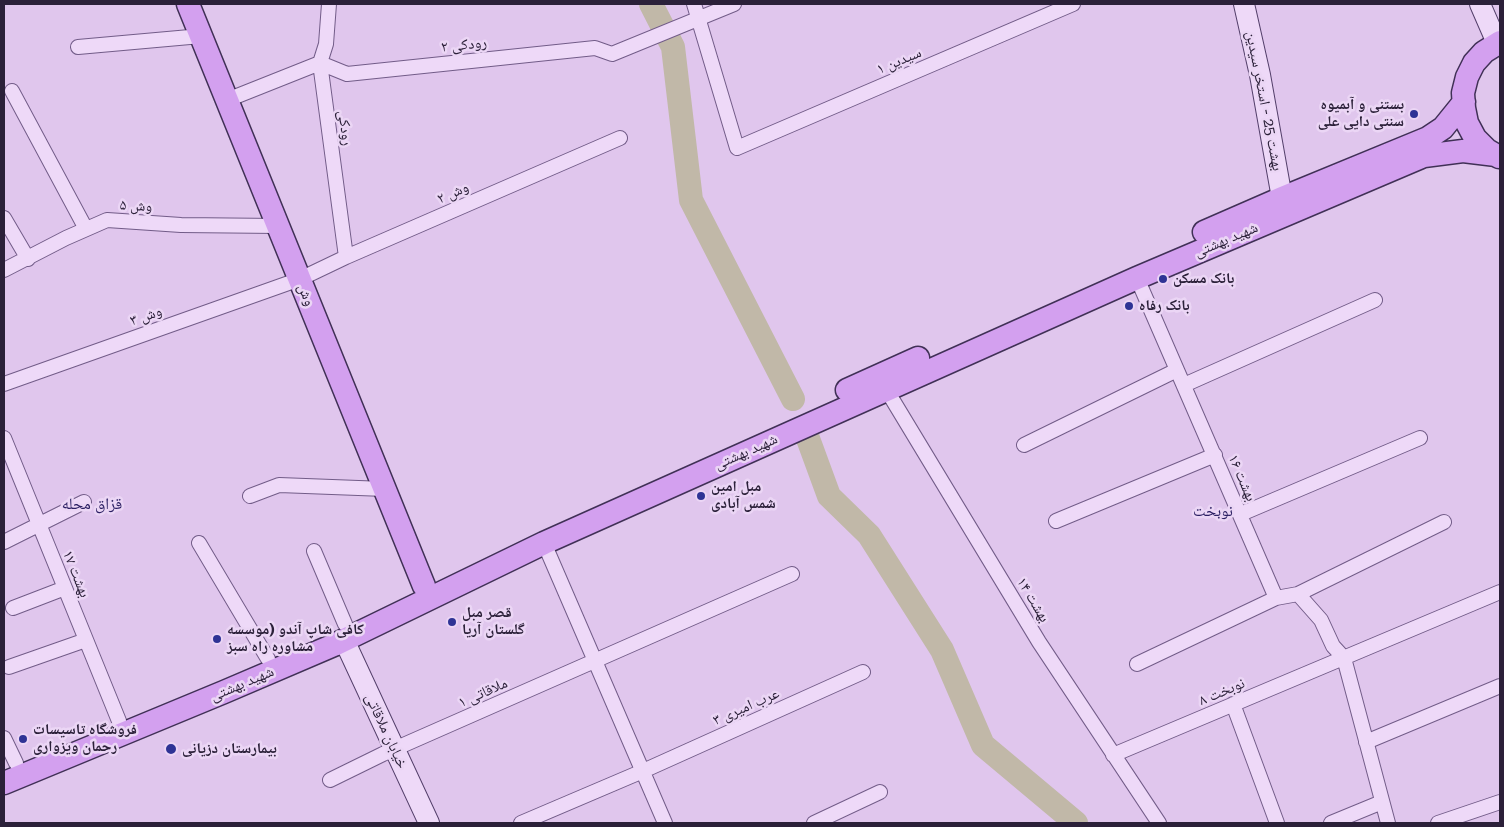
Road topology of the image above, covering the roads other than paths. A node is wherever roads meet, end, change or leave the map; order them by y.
1 (188, 4) edge
2 (329, 4) edge
3 (694, 4) edge
4 (734, 4) edge
5 (1073, 4) edge
6 (1244, 4) edge
7 (1480, 4) edge
8 (699, 19) junction
9 (201, 36) junction
10 (1499, 42) edge
11 (78, 47) dead end
12 (320, 64) junction
13 (12, 91) dead end
14 (227, 100) junction
15 (1464, 102) junction
16 (620, 138) dead end
17 (1498, 157) edge
18 (1282, 198) junction
19 (4, 218) edge
20 (278, 226) junction
21 (86, 229) junction
22 (346, 257) junction
23 (28, 259) junction
24 (4, 270) edge
25 (1137, 278) junction
26 (300, 279) junction
27 (1375, 300) dead end
28 (1177, 370) junction
29 (4, 384) edge
30 (1184, 385) junction
31 (886, 389) junction
32 (4, 438) edge
33 (1420, 438) dead end
34 (1024, 445) dead end
35 (1215, 455) junction
36 (385, 489) junction
37 (250, 496) dead end
38 (84, 502) dead end
39 (1240, 514) junction
40 (1056, 521) dead end
41 (1444, 522) dead end
42 (39, 524) junction
43 (4, 542) edge
44 (199, 543) dead end
45 (544, 543) junction
46 (314, 552) dead end
47 (792, 574) dead end
48 (424, 586) junction
49 (65, 588) junction
50 (1500, 592) edge
51 (1298, 594) junction
52 (1276, 598) junction
53 (13, 608) dead end
54 (338, 634) junction
55 (86, 640) junction
56 (1344, 658) junction
57 (268, 659) junction
58 (596, 661) junction
59 (1137, 664) dead end
60 (9, 667) dead end
61 (863, 672) dead end
62 (1500, 686) edge
63 (1233, 704) junction
64 (119, 721) junction
65 (4, 738) edge
66 (1366, 742) junction
67 (389, 752) junction
68 (1112, 755) junction
69 (10, 765) edge
70 (643, 771) junction
71 (330, 780) dead end
72 (4, 782) edge
73 (880, 792) dead end
74 (1382, 802) junction
75 (1500, 802) edge
76 (414, 823) edge
77 (429, 823) edge
78 (521, 823) edge
79 (665, 823) edge
80 (814, 823) edge
81 (1160, 823) edge
82 (1277, 823) edge
83 (1331, 823) edge
84 (1388, 823) edge
85 (1438, 823) edge

1 - 9 main road, وش
2 - 12 street, رودکی
3 - 8 street
4 - 8 street
5 - 8 street, سیدین ۱
6 - 18 main road, بهشت 25 - استخر سیدین
7 - 10 main road
8 - 12 street, رودکی ۲
9 - 11 street
9 - 14 main road, وش
10 - 15 main road
12 - 14 street
12 - 22 street, رودکی
13 - 21 street
14 - 20 main road, وش
15 - 17 main road
15 - 18 main road, شهید بهشتی
16 - 22 street, وش ۲
17 - 25 main road, شهید بهشتی
18 - 48 main road, شهید بهشتی
19 - 23 street
20 - 21 street, وش ۵
20 - 26 main road, وش
21 - 23 street, وش ۵
22 - 26 street, وش ۲
23 - 24 street, وش ۵
25 - 28 street, ۱۶ بهشت
25 - 31 main road, شهید بهشتی
26 - 29 street, وش ۳
26 - 36 main road, وش
27 - 30 street
28 - 30 street, ۱۶ بهشت
28 - 34 street
30 - 35 street, ۱۶ بهشت
31 - 45 main road, شهید بهشتی
31 - 68 street, بهشت ۱۴
32 - 42 street, بهشت ۱۷
33 - 39 street
35 - 39 street, ۱۶ بهشت
35 - 40 street
36 - 37 street
36 - 48 main road, وش
38 - 42 street
39 - 52 street, ۱۶ بهشت
41 - 51 street
42 - 43 street
42 - 49 street, بهشت ۱۷
44 - 57 street
45 - 54 main road, شهید بهشتی
45 - 58 street
46 - 54 street
47 - 58 street, ملاقاتی ۱
48 - 54 main road, شهید بهشتی
49 - 53 street
49 - 55 street, بهشت ۱۷
50 - 56 street, ۸ نوبخت
51 - 52 street
51 - 56 street
52 - 59 street
54 - 57 main road, شهید بهشتی
54 - 67 main road, خیابان ملاقاتی
54 - 72 main road, شهید بهشتی
55 - 60 street
55 - 64 street, بهشت ۱۷
56 - 63 street, ۸ نوبخت
56 - 66 street
57 - 64 main road, شهید بهشتی
58 - 67 street, ملاقاتی ۱
58 - 70 street
61 - 70 street, ۳ عرب امیری
62 - 66 street
63 - 68 street, ۸ نوبخت
63 - 82 street
64 - 69 main road, شهید بهشتی
65 - 69 street
66 - 74 street
67 - 71 street, ملاقاتی ۱
67 - 76 main road, خیابان ملاقاتی
67 - 77 main road, خیابان ملاقاتی
68 - 81 street, بهشت ۱۴
70 - 78 street, ۳ عرب امیری
70 - 79 street
73 - 80 street
74 - 83 street
74 - 84 street
75 - 85 street

